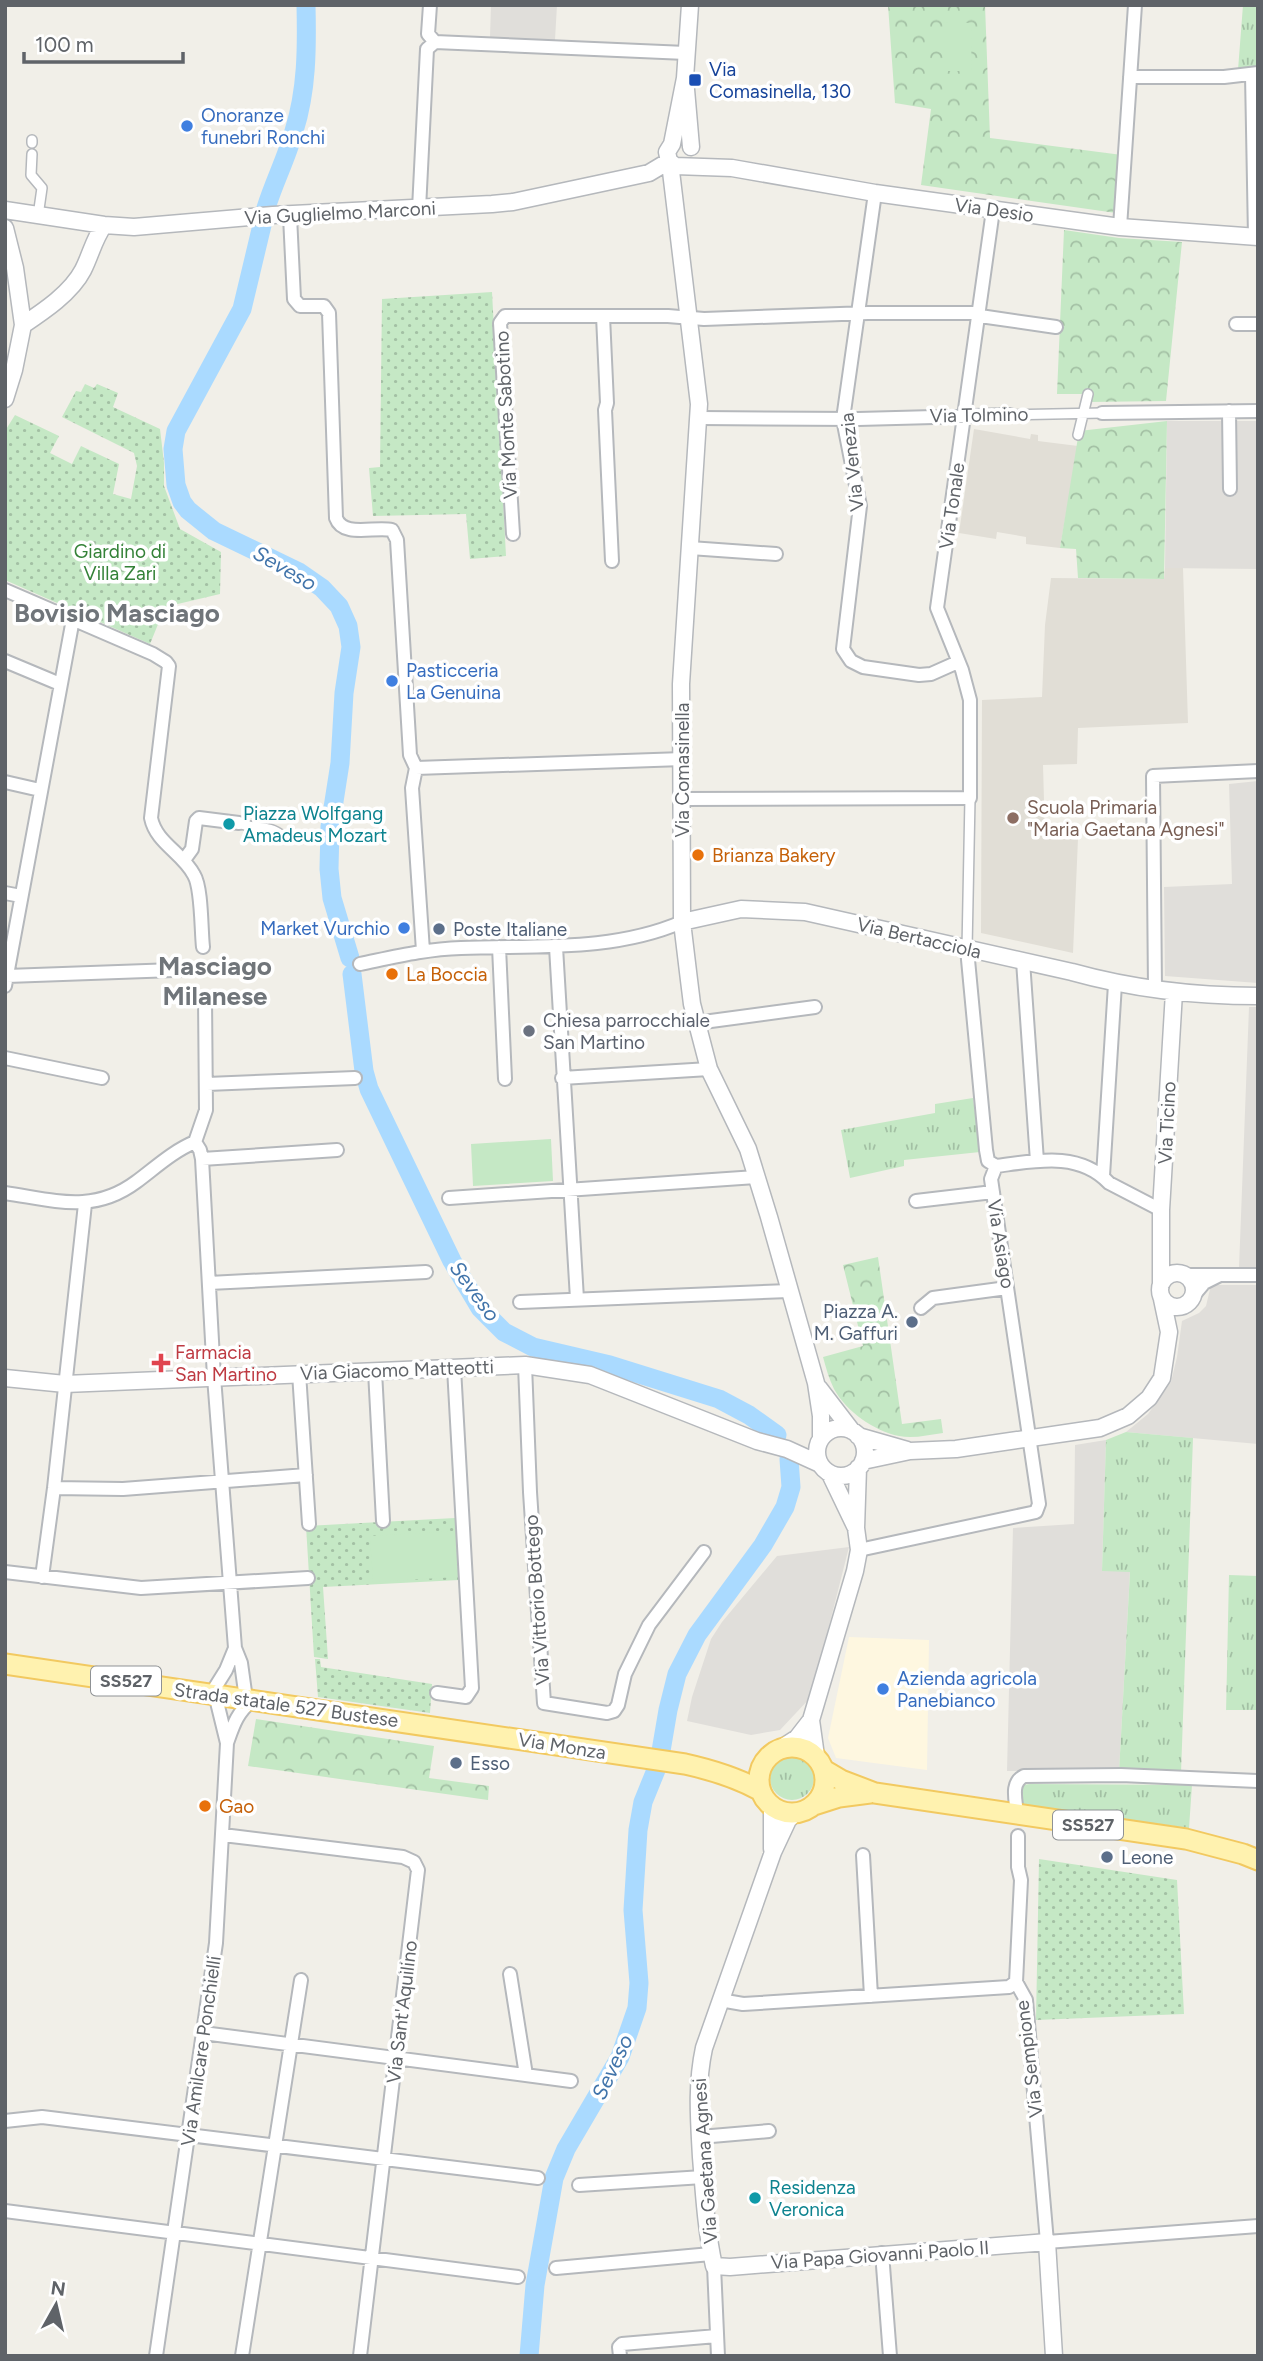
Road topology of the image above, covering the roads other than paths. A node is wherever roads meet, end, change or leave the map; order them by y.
1 (430, 5) edge
2 (690, 5) edge
3 (1135, 5) edge
4 (435, 43) junction
5 (686, 54) junction
6 (1255, 74) edge
7 (1130, 77) junction
8 (685, 78) junction
9 (32, 155) dead end
10 (680, 162) junction
11 (875, 192) junction
12 (5, 209) edge
13 (39, 209) dead end
14 (419, 209) junction
15 (993, 210) junction
16 (290, 216) junction
17 (104, 225) junction
18 (1120, 227) junction
19 (5, 228) edge
20 (1256, 237) edge
21 (20, 296) junction
22 (44, 310) junction
23 (859, 313) junction
24 (603, 316) junction
25 (980, 316) junction
26 (690, 318) junction
27 (1236, 324) dead end
28 (1258, 324) edge
29 (23, 325) junction
30 (1056, 327) dead end
31 (1088, 394) dead end
32 (5, 399) edge
33 (1229, 411) junction
34 (1258, 411) edge
35 (1084, 413) junction
36 (1102, 413) joint
37 (1010, 415) joint
38 (965, 416) junction
39 (699, 418) junction
40 (843, 419) junction
41 (1078, 435) dead end
42 (1230, 489) dead end
43 (513, 534) dead end
44 (690, 548) junction
45 (776, 554) dead end
46 (612, 561) dead end
47 (5, 590) edge
48 (73, 619) junction
49 (5, 661) edge
50 (958, 662) junction
51 (60, 684) junction
52 (682, 759) junction
53 (416, 768) junction
54 (1258, 771) edge
55 (5, 782) edge
56 (40, 790) junction
57 (970, 798) junction
58 (683, 799) junction
59 (239, 823) joint
60 (282, 836) dead end
61 (184, 860) junction
62 (5, 893) edge
63 (21, 897) junction
64 (682, 922) junction
65 (203, 947) dead end
66 (499, 947) junction
67 (556, 947) junction
68 (967, 949) junction
69 (423, 951) junction
70 (1023, 961) junction
71 (360, 964) dead end
72 (1142, 964) dead end
73 (1155, 965) junction
74 (202, 969) dead end
75 (6, 981) edge
76 (1115, 984) junction
77 (1155, 989) junction
78 (1174, 992) junction
79 (1258, 996) edge
80 (205, 998) dead end
81 (815, 1007) dead end
82 (696, 1023) junction
83 (5, 1058) edge
84 (709, 1069) junction
85 (102, 1078) dead end
86 (355, 1078) dead end
87 (562, 1078) junction
88 (505, 1079) dead end
89 (207, 1084) junction
90 (195, 1142) junction
91 (337, 1150) dead end
92 (202, 1159) junction
93 (1037, 1161) junction
94 (996, 1166) junction
95 (755, 1177) junction
96 (1103, 1177) junction
97 (570, 1188) junction
98 (993, 1192) junction
99 (5, 1193) edge
100 (449, 1198) dead end
101 (916, 1201) dead end
102 (85, 1204) junction
103 (1161, 1210) junction
104 (1160, 1253) junction
105 (426, 1272) dead end
106 (1183, 1274) junction
107 (1220, 1274) junction
108 (1258, 1275) edge
109 (209, 1283) junction
110 (1007, 1288) junction
111 (789, 1291) junction
112 (1161, 1291) junction
113 (576, 1299) junction
114 (1188, 1301) junction
115 (520, 1302) dead end
116 (921, 1308) dead end
117 (1169, 1332) junction
118 (525, 1365) junction
119 (454, 1368) junction
120 (375, 1371) junction
121 (299, 1373) junction
122 (214, 1377) junction
123 (5, 1378) edge
124 (816, 1383) junction
125 (65, 1384) junction
126 (855, 1433) junction
127 (1031, 1440) junction
128 (819, 1442) junction
129 (796, 1450) junction
130 (910, 1451) junction
131 (861, 1465) junction
132 (825, 1469) junction
133 (306, 1475) junction
134 (222, 1480) junction
135 (54, 1488) junction
136 (383, 1521) dead end
137 (309, 1524) dead end
138 (856, 1528) junction
139 (859, 1550) junction
140 (704, 1552) dead end
141 (5, 1572) edge
142 (41, 1577) junction
143 (308, 1578) dead end
144 (230, 1583) junction
145 (235, 1648) junction
146 (5, 1664) edge
147 (436, 1693) dead end
148 (213, 1694) junction
149 (249, 1700) junction
150 (811, 1720) junction
151 (484, 1735) joint
152 (227, 1743) junction
153 (776, 1751) junction
154 (820, 1763) junction
155 (711, 1769) junction
156 (1258, 1781) edge
157 (875, 1793) junction
158 (766, 1799) junction
159 (814, 1805) junction
160 (794, 1813) junction
161 (1017, 1814) junction
162 (223, 1835) junction
163 (1018, 1836) dead end
164 (773, 1852) junction
165 (863, 1855) dead end
166 (1258, 1860) edge
167 (510, 1974) dead end
168 (301, 1980) dead end
169 (1016, 1982) junction
170 (872, 1996) junction
171 (720, 2000) junction
172 (203, 2034) junction
173 (291, 2044) junction
174 (397, 2058) junction
175 (526, 2075) junction
176 (571, 2081) dead end
177 (5, 2121) edge
178 (769, 2131) dead end
179 (189, 2135) junction
180 (700, 2137) junction
181 (275, 2146) junction
182 (384, 2160) junction
183 (703, 2177) junction
184 (538, 2178) dead end
185 (579, 2185) dead end
186 (5, 2211) edge
187 (1258, 2226) edge
188 (174, 2234) junction
189 (1046, 2242) junction
190 (260, 2245) junction
191 (882, 2253) junction
192 (372, 2258) junction
193 (713, 2260) junction
194 (556, 2268) dead end
195 (518, 2277) dead end
196 (716, 2336) junction
197 (156, 2356) edge
198 (242, 2356) edge
199 (360, 2356) edge
200 (620, 2356) edge
201 (718, 2356) edge
202 (890, 2356) edge
203 (1054, 2356) edge

1 - 4 street
2 - 5 street, Via Comasinella
3 - 7 street
4 - 5 street
4 - 14 street
5 - 8 street, Via Comasinella
6 - 7 street
6 - 20 street
7 - 18 street
8 - 10 street, Via Comasinella
8 - 10 street, Via Comasinella
9 - 13 street
10 - 11 street, Via Desio
10 - 14 street, Via Guglielmo Marconi
10 - 26 street, Via Comasinella
11 - 15 street, Via Desio
11 - 23 street, Via Venezia
12 - 17 street, Via Guglielmo Marconi
14 - 16 street, Via Guglielmo Marconi
15 - 18 street, Via Desio
15 - 25 street, Via Tonale
16 - 17 street, Via Guglielmo Marconi
16 - 53 street
17 - 22 street
18 - 20 street, Via Desio
19 - 21 street
21 - 22 street
21 - 29 street
22 - 29 street
23 - 25 street, Via Monte Sabotino
23 - 26 street, Via Monte Sabotino
23 - 40 street, Via Venezia
24 - 26 street, Via Monte Sabotino
24 - 43 street, Via Monte Sabotino
24 - 46 street
25 - 30 street, Via Monte Sabotino
25 - 38 street, Via Tonale
26 - 39 street, Via Comasinella
27 - 28 street
29 - 32 street
31 - 35 street
33 - 34 street, Via Tolmino
33 - 36 street, Via Tolmino
33 - 42 street
35 - 36 street, Via Tolmino
35 - 37 street, Via Tolmino
35 - 41 street
37 - 38 street, Via Tolmino
38 - 40 street, Via Tolmino
38 - 50 street, Via Tonale
39 - 40 street, Via Tolmino
39 - 44 street, Via Comasinella
40 - 50 street, Via Venezia
44 - 45 street
44 - 52 street, Via Comasinella
47 - 48 street
48 - 51 street
48 - 61 street
49 - 51 street
50 - 57 street, Via Tonale
51 - 56 street
52 - 53 street
52 - 58 street, Via Comasinella
53 - 69 street
54 - 73 street
55 - 56 street
56 - 63 street
57 - 58 street
57 - 68 street
58 - 64 street, Via Comasinella
59 - 60 street
59 - 61 street
61 - 65 street
62 - 63 street
63 - 75 street
64 - 67 street
64 - 68 street, Via Bertacciola
64 - 82 street, Via Comasinella
66 - 67 street
66 - 69 street
66 - 88 street
67 - 87 street
68 - 70 street, Via Bertacciola
68 - 94 street, Via Asiago
69 - 71 street
70 - 76 street, Via Bertacciola
70 - 93 street
72 - 73 street
73 - 77 street
74 - 75 street
76 - 77 street, Via Bertacciola
76 - 96 street
77 - 78 street, Via Bertacciola
78 - 79 street, Via Bertacciola
78 - 103 street, Via Ticino
80 - 89 street
81 - 82 street
82 - 84 street, Via Comasinella
83 - 85 street
84 - 87 street
84 - 95 street, Via Comasinella
86 - 89 street
87 - 97 street
89 - 90 street
90 - 92 street
90 - 102 street
91 - 92 street
92 - 109 street
93 - 94 street
93 - 96 street
94 - 98 street, Via Asiago
95 - 97 street
95 - 111 street, Via Comasinella
96 - 103 street
97 - 100 street
97 - 113 street
98 - 101 street
98 - 110 street, Via Asiago
99 - 102 street
102 - 125 street
103 - 104 street, Via Ticino
104 - 106 street
104 - 112 street, Via Ticino
105 - 109 street
106 - 107 street
106 - 112 street
106 - 114 street
107 - 108 street
107 - 114 street
109 - 122 street
110 - 116 street
110 - 127 street, Via Asiago
111 - 113 street
111 - 124 street, Via Comasinella
112 - 114 street
112 - 117 street, Via Ticino
113 - 115 street
114 - 117 street, Via Ticino
117 - 127 street, Via Ticino
118 - 119 street, Via Giacomo Matteotti
118 - 129 street, Via Giacomo Matteotti
118 - 140 street, Via Vittorio Bottego
119 - 120 street, Via Giacomo Matteotti
119 - 147 street
120 - 121 street, Via Giacomo Matteotti
120 - 136 street
121 - 122 street, Via Giacomo Matteotti
121 - 133 street
122 - 125 street, Via Giacomo Matteotti
122 - 134 street
123 - 125 street, Via Giacomo Matteotti
124 - 126 street, Via Comasinella
124 - 128 street, Via Comasinella
125 - 135 street
126 - 128 street
126 - 130 street
126 - 131 street
127 - 130 street, Via Ticino
127 - 139 street, Via Asiago
128 - 129 street, Via Giacomo Matteotti
128 - 132 street
129 - 132 street, Via Giacomo Matteotti
130 - 131 street
131 - 132 street
131 - 138 street
132 - 138 street
133 - 134 street
133 - 137 street
134 - 135 street
134 - 144 street
135 - 142 street
138 - 139 street
139 - 150 street
141 - 142 street
142 - 144 street
143 - 144 street
144 - 145 street
145 - 148 street
145 - 149 street
146 - 148 main road, Strada statale 527 Bustese / SS527
148 - 149 main road, Strada statale 527 Bustese / SS527
148 - 152 street, Via Amilcare Ponchielli
149 - 151 main road, Strada statale 527 Bustese / SS527
149 - 152 street, Via Amilcare Ponchielli
150 - 153 street
150 - 154 street
151 - 155 main road, Via Monza / SS527
152 - 162 street, Via Amilcare Ponchielli
153 - 154 main road, SS527
153 - 155 main road, SS527
153 - 158 main road
154 - 157 main road, SS527
154 - 159 main road
155 - 158 main road, SS527
156 - 161 street
157 - 159 main road, SS527
157 - 161 main road, SS527
158 - 160 main road, SS527
158 - 164 street, Via Gaetana Agnesi
159 - 160 main road, SS527
160 - 164 street, Via Gaetana Agnesi
161 - 166 main road, SS527
162 - 172 street, Via Amilcare Ponchielli
162 - 174 street, Via Sant'Aquilino
163 - 169 street, Via Sempione
164 - 171 street, Via Gaetana Agnesi
165 - 170 street
167 - 175 street
168 - 173 street
169 - 170 street
169 - 189 street, Via Sempione
170 - 171 street
171 - 180 street, Via Gaetana Agnesi
172 - 173 street
172 - 179 street, Via Amilcare Ponchielli
173 - 174 street
173 - 181 street
174 - 175 street
174 - 182 street, Via Sant'Aquilino
175 - 176 street
177 - 179 street
178 - 180 street
179 - 181 street
179 - 188 street, Via Amilcare Ponchielli
180 - 183 street, Via Gaetana Agnesi
181 - 182 street
181 - 190 street
182 - 184 street
182 - 192 street, Via Sant'Aquilino
183 - 185 street
183 - 193 street, Via Gaetana Agnesi
186 - 188 street
187 - 189 street
188 - 190 street
188 - 197 street, Via Amilcare Ponchielli
189 - 191 street, Via Papa Giovanni Paolo II
189 - 203 street
190 - 192 street
190 - 198 street
191 - 193 street, Via Papa Giovanni Paolo II
191 - 202 street
192 - 195 street
192 - 199 street, Via Sant'Aquilino
193 - 194 street
193 - 196 street, Via Gaetana Agnesi
196 - 200 street
196 - 201 street, Via Gaetana Agnesi

